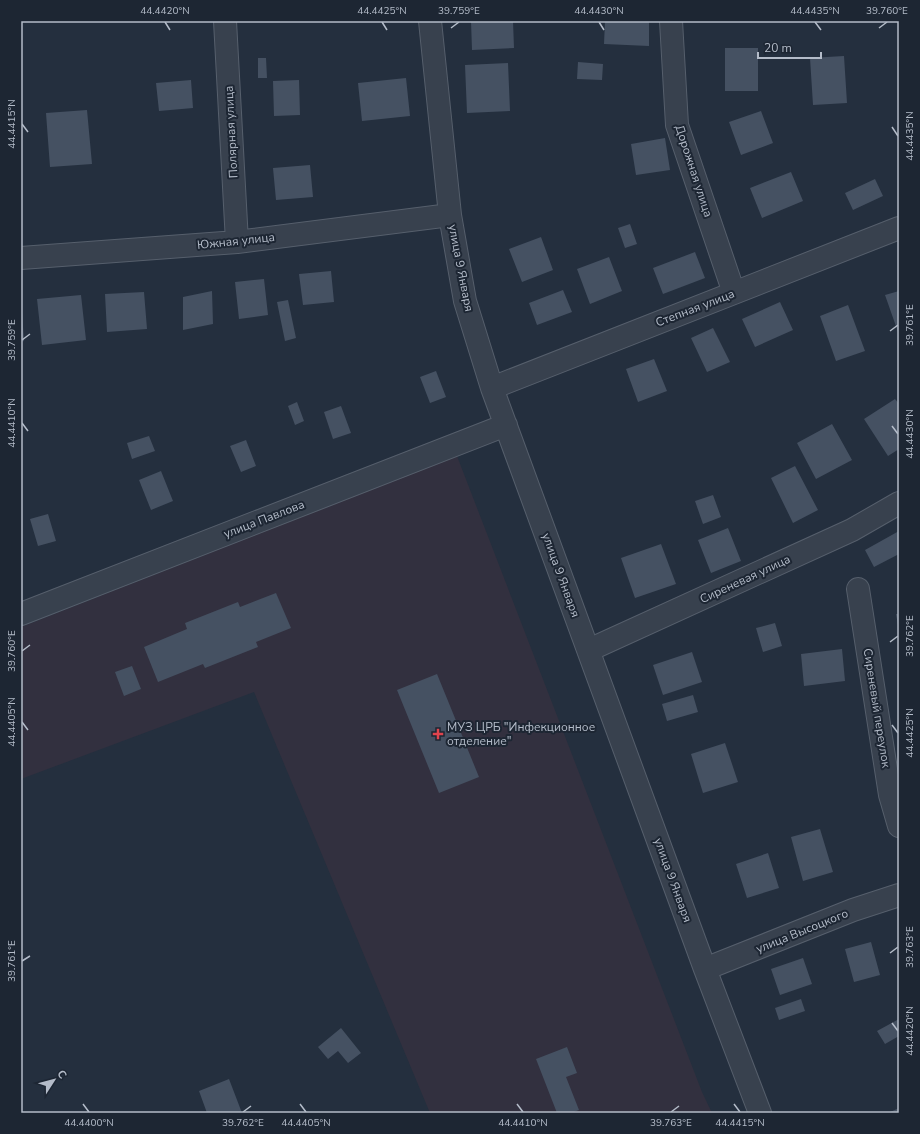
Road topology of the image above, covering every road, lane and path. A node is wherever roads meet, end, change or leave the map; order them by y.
1 (225, 21) edge
2 (430, 21) edge
3 (671, 21) edge
4 (450, 215) junction
5 (899, 228) edge
6 (237, 242) junction
7 (21, 258) edge
8 (734, 293) junction
9 (492, 388) junction
10 (506, 424) junction
11 (899, 503) edge
12 (858, 589) dead end
13 (21, 614) edge
14 (589, 650) junction
15 (899, 826) edge
16 (899, 895) edge
17 (705, 969) junction
18 (760, 1113) edge

1 - 6 street, Полярная улица
2 - 4 street, улица 9 Января
3 - 8 street, Дорожная улица
4 - 6 street, Южная улица
4 - 9 street, улица 9 Января
5 - 8 street, Степная улица
6 - 7 street, Южная улица
8 - 9 street, Степная улица
9 - 10 street, улица 9 Января
10 - 13 street, улица Павлова
10 - 14 street, улица 9 Января
11 - 14 street, Сиреневая улица
12 - 15 street, Сиреневый переулок
14 - 17 street, улица 9 Января
16 - 17 street, улица Высоцкого
17 - 18 street, улица 9 Января

